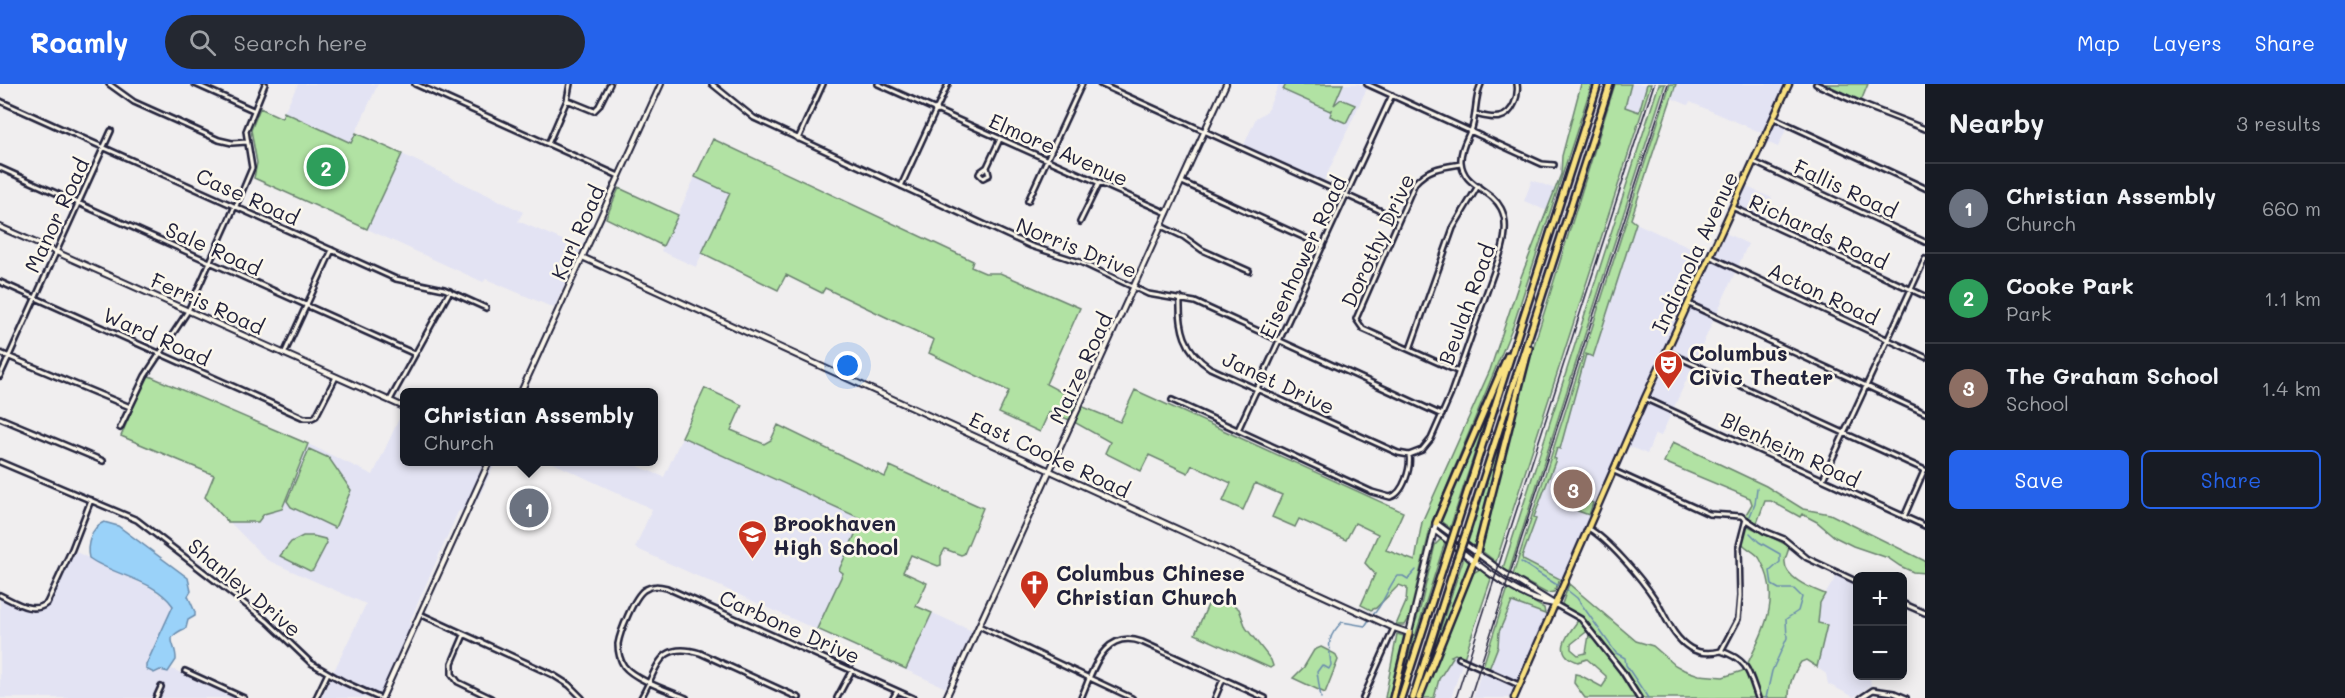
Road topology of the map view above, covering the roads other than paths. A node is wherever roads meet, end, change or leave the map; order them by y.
1 (109, 84) edge
2 (195, 84) edge
3 (265, 84) edge
4 (415, 84) edge
5 (570, 84) edge
6 (610, 84) edge
7 (661, 84) edge
8 (712, 84) edge
9 (823, 84) edge
10 (878, 84) edge
11 (948, 84) edge
12 (1082, 84) edge
13 (1100, 84) edge
14 (1226, 84) edge
15 (1367, 84) edge
16 (1481, 84) edge
17 (1517, 84) edge
18 (1598, 84) edge
19 (1610, 84) edge
20 (1789, 84) edge
21 (1816, 84) edge
22 (1392, 95) junction
23 (567, 100) junction
24 (0, 101) edge
25 (254, 110) junction
26 (936, 110) junction
27 (1475, 114) junction
28 (1774, 117) junction
29 (1925, 129) edge
30 (1205, 131) junction
31 (1471, 131) junction
32 (111, 132) dead end
33 (798, 139) junction
34 (1000, 139) junction
35 (247, 142) junction
36 (548, 144) junction
37 (104, 148) junction
38 (1047, 159) junction
39 (1754, 162) junction
40 (1461, 164) junction
41 (1554, 165) dead end
42 (987, 167) dead end
43 (0, 168) edge
44 (619, 176) junction
45 (1182, 182) junction
46 (1099, 183) junction
47 (901, 186) junction
48 (1478, 186) junction
49 (1925, 188) edge
50 (1346, 195) junction
51 (1028, 201) dead end
52 (78, 203) junction
53 (236, 206) junction
54 (1734, 208) junction
55 (1167, 213) junction
56 (1399, 219) junction
57 (1080, 222) dead end
58 (0, 226) edge
59 (1161, 226) junction
60 (1925, 242) edge
61 (1323, 246) junction
62 (332, 250) junction
63 (56, 252) junction
64 (582, 257) junction
65 (1711, 257) junction
66 (1925, 259) edge
67 (210, 262) junction
68 (1249, 271) dead end
69 (0, 282) edge
70 (1134, 286) junction
71 (1911, 290) junction
72 (450, 291) junction
73 (1925, 296) edge
74 (35, 297) junction
75 (1180, 298) junction
76 (1689, 304) junction
77 (306, 306) junction
78 (486, 308) dead end
79 (188, 310) junction
80 (1536, 314) junction
81 (1521, 326) junction
82 (1888, 339) junction
83 (1280, 341) junction
84 (1410, 349) junction
85 (1667, 352) junction
86 (0, 353) edge
87 (160, 353) junction
88 (284, 354) junction
89 (415, 354) junction
90 (8, 357) junction
91 (1925, 357) edge
92 (1457, 371) junction
93 (0, 376) edge
94 (336, 377) junction
95 (1866, 386) junction
96 (523, 388) edge
97 (1257, 389) junction
98 (1645, 398) junction
99 (1172, 400) dead end
100 (390, 401) junction
101 (400, 406) edge
102 (130, 407) junction
103 (1925, 413) edge
104 (1442, 415) junction
105 (0, 418) edge
106 (120, 428) dead end
107 (1238, 430) junction
108 (1844, 433) junction
109 (1409, 454) junction
110 (103, 461) dead end
111 (0, 462) edge
112 (487, 466) edge
113 (1050, 470) junction
114 (1613, 470) junction
115 (1925, 470) edge
116 (1823, 480) junction
117 (91, 500) junction
118 (1904, 517) junction
119 (1746, 519) junction
120 (1436, 523) junction
121 (1925, 526) edge
122 (1588, 528) junction
123 (1434, 530) junction
124 (1477, 553) junction
125 (1474, 561) junction
126 (1853, 580) edge
127 (0, 595) edge
128 (1554, 604) junction
129 (1907, 605) edge
130 (1925, 613) edge
131 (420, 614) junction
132 (979, 626) junction
133 (1394, 628) junction
134 (1409, 633) junction
135 (464, 634) junction
136 (1721, 651) junction
137 (1459, 658) dead end
138 (852, 670) junction
139 (185, 671) dead end
140 (328, 673) junction
141 (1090, 678) junction
142 (1223, 679) junction
143 (649, 681) junction
144 (1519, 685) junction
145 (161, 687) dead end
146 (897, 691) junction
147 (789, 693) junction
148 (156, 698) edge
149 (244, 698) edge
150 (316, 698) edge
151 (381, 698) edge
152 (491, 698) edge
153 (582, 698) edge
154 (641, 698) edge
155 (686, 698) edge
156 (787, 698) edge
157 (799, 698) edge
158 (837, 698) edge
159 (894, 698) edge
160 (914, 698) edge
161 (946, 698) edge
162 (1081, 698) edge
163 (1132, 698) edge
164 (1215, 698) edge
165 (1265, 698) edge
166 (1363, 698) edge
167 (1393, 698) edge
168 (1401, 698) edge
169 (1413, 698) edge
170 (1419, 698) edge
171 (1514, 698) edge
172 (1639, 698) edge
173 (1758, 698) edge
174 (1861, 698) edge
175 (1906, 698) edge

1 - 35 street
2 - 25 street
3 - 25 street
4 - 36 street
5 - 23 street
6 - 23 street
7 - 44 main road, Karl Road
8 - 33 street, Norris Drive
9 - 33 street
10 - 26 street, Elmore Avenue
11 - 26 street
12 - 38 street
13 - 30 street
14 - 30 main road, Maize Road
15 - 22 street
16 - 27 street
17 - 27 street
18 - 81 highway
19 - 80 highway
20 - 28 main road, Indianola Avenue
21 - 29 street
22 - 31 street
22 - 50 street, Eisenhower Road
23 - 36 street
24 - 37 street, Case Road
25 - 35 street
26 - 34 street, Elmore Avenue
26 - 47 street
27 - 31 street
28 - 39 main road, Indianola Avenue
28 - 49 street
30 - 45 main road, Maize Road
30 - 50 street
31 - 40 street
31 - 41 street
32 - 37 street, Manor Road
33 - 47 street, Norris Drive
34 - 38 street, Elmore Avenue
34 - 42 street
35 - 53 street
36 - 44 street
37 - 52 street, Manor Road
37 - 53 street, Case Road
38 - 46 street, Elmore Avenue
38 - 51 street
39 - 54 main road, Indianola Avenue
39 - 60 street, Fallis Road
40 - 48 street, Beulah Road
40 - 56 street, Dorothy Drive
43 - 52 street, Sale Road
44 - 64 main road, Karl Road
45 - 55 main road, Maize Road
45 - 61 street
46 - 55 street, Elmore Avenue
46 - 57 street
47 - 70 street, Norris Drive
48 - 84 street
48 - 92 street, Beulah Road
50 - 56 street
50 - 61 street, Eisenhower Road
52 - 63 street, Manor Road
52 - 67 street, Sale Road
53 - 62 street, Case Road
53 - 67 street
54 - 65 main road, Indianola Avenue
54 - 71 street, Richards Road
55 - 59 main road, Maize Road
56 - 84 street, Dorothy Drive
58 - 63 main road, Ferris Road
59 - 68 street
59 - 70 main road, Maize Road
61 - 83 street, Eisenhower Road
62 - 72 street, Case Road
62 - 77 street
63 - 74 street, Manor Road
63 - 79 main road, Ferris Road
64 - 96 main road, Karl Road
64 - 113 main road, East Cooke Road
65 - 76 main road, Indianola Avenue
65 - 82 street, Acton Road
66 - 71 street
67 - 77 street, Sale Road
67 - 79 street
69 - 74 street, Ward Road
70 - 75 street, Norris Drive
70 - 113 main road, Maize Road
71 - 73 street, Richards Road
71 - 82 street
72 - 78 street, Case Road
72 - 89 street
74 - 87 street, Ward Road
74 - 90 street, Manor Road
75 - 83 street, Norris Drive
75 - 97 street, Janet Drive
76 - 85 main road, Indianola Avenue
76 - 95 street
77 - 88 street
77 - 89 street, Sale Road
79 - 87 street
79 - 88 main road, Ferris Road
80 - 124 highway
80 - 169 highway, bridge
81 - 120 highway
81 - 168 highway, bridge
82 - 91 street, Acton Road
82 - 95 street
83 - 97 street, Eisenhower Road
83 - 104 street, Norris Drive
84 - 92 street
85 - 98 main road, Indianola Avenue
85 - 108 street
86 - 90 street
87 - 94 street, Ward Road
87 - 102 street
88 - 94 main road, Ferris Road
89 - 100 street
90 - 93 street, Manor Road
90 - 102 street
92 - 104 street, Beulah Road
94 - 100 main road, Ferris Road
95 - 103 street
95 - 108 street
97 - 107 street, Eisenhower Road
97 - 109 street, Janet Drive
98 - 114 main road, Indianola Avenue
98 - 116 street, Blenheim Road
99 - 107 street
100 - 101 main road, Ferris Road
102 - 106 street
104 - 109 street, Beulah Road
105 - 110 street
107 - 109 street
108 - 115 street
108 - 116 street
111 - 117 street, Shanley Drive
112 - 131 main road
113 - 132 main road, Maize Road
113 - 133 main road, East Cooke Road
114 - 119 street
114 - 122 main road, Indianola Avenue
115 - 118 street
116 - 118 street, Blenheim Road
117 - 127 street
117 - 140 street, Shanley Drive
118 - 121 street, Blenheim Road
119 - 126 street
119 - 136 street
120 - 123 main road
120 - 124 main road
122 - 128 main road, Indianola Avenue
122 - 136 street
123 - 125 main road
123 - 134 main road
124 - 125 highway
124 - 128 main road
125 - 128 main road
125 - 170 highway
128 - 144 main road, Indianola Avenue
128 - 172 street
129 - 130 street
131 - 135 street
131 - 151 main road
132 - 141 street
132 - 161 main road, Maize Road
133 - 134 main road, East Cooke Road
133 - 166 street
134 - 167 highway
135 - 152 street
135 - 153 street
136 - 173 street
137 - 144 street
138 - 143 street, Carbone Drive
138 - 146 street, Carbone Drive
138 - 158 street
139 - 149 street
140 - 150 street
140 - 151 street, Shanley Drive
141 - 142 street
141 - 162 street
141 - 163 street
142 - 164 street
142 - 165 street
143 - 147 street
143 - 154 street
143 - 155 street
144 - 171 main road, Indianola Avenue
145 - 148 street
146 - 159 street
146 - 160 street, Carbone Drive
147 - 156 street
147 - 157 street
174 - 175 street

